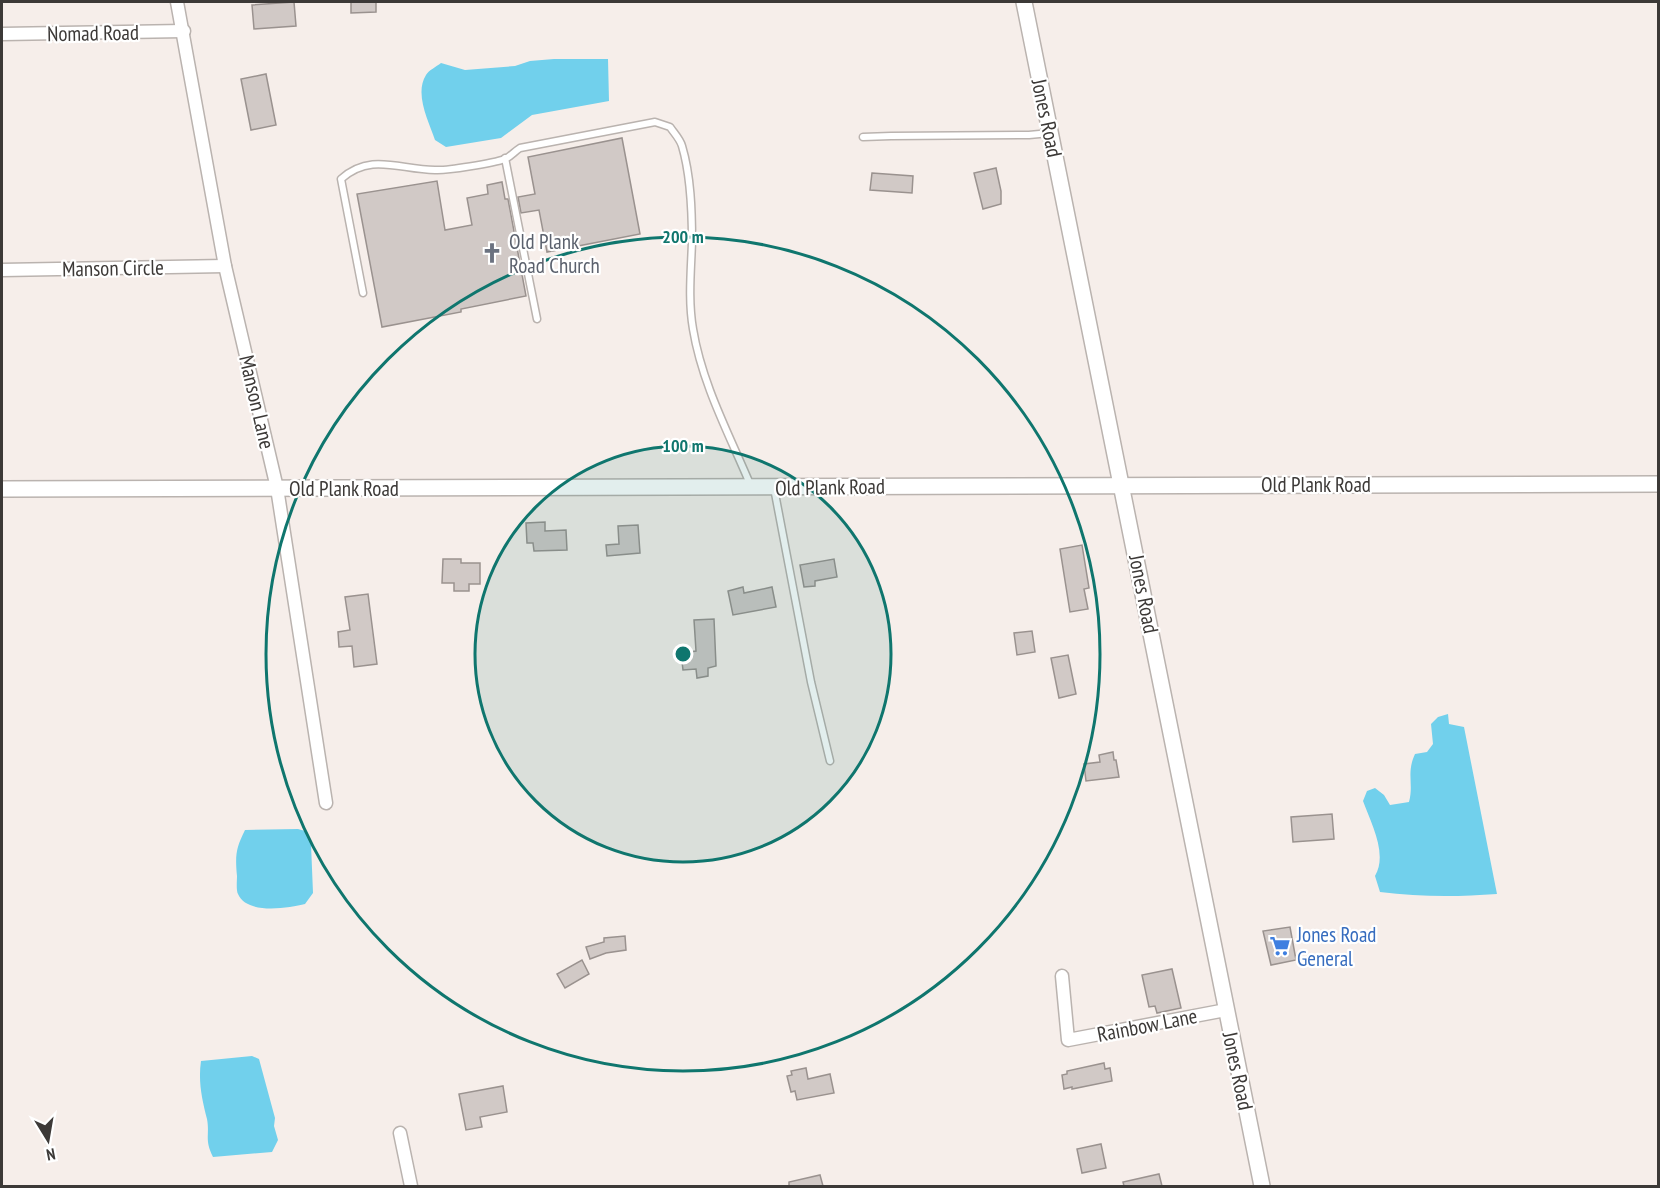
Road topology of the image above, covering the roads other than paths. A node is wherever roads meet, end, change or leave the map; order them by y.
1 (177, 2) edge
2 (1024, 2) edge
3 (184, 31) junction
4 (2, 34) edge
5 (1050, 133) junction
6 (862, 137) dead end
7 (506, 158) junction
8 (225, 266) junction
9 (2, 270) edge
10 (363, 293) dead end
11 (537, 319) dead end
12 (1122, 484) junction
13 (1659, 484) edge
14 (278, 488) junction
15 (751, 488) junction
16 (774, 488) junction
17 (2, 489) edge
18 (830, 760) dead end
19 (326, 803) dead end
20 (1062, 976) dead end
21 (1226, 1010) junction
22 (400, 1133) dead end
23 (411, 1186) edge
24 (1262, 1186) edge

1 - 3 street, Manson Lane
2 - 5 street, Jones Road
3 - 4 street, Nomad Road
3 - 8 street, Manson Lane
5 - 6 lane
5 - 12 street, Jones Road
7 - 10 lane
7 - 11 lane
7 - 15 lane
8 - 9 street, Manson Circle
8 - 14 street, Manson Lane
12 - 13 street, Old Plank Road
12 - 16 street, Old Plank Road
12 - 21 street, Jones Road
14 - 15 street, Old Plank Road
14 - 17 street, Old Plank Road
14 - 19 street, Manson Lane
15 - 16 street, Old Plank Road
16 - 18 lane
20 - 21 street, Rainbow Lane
21 - 24 street, Jones Road
22 - 23 street

